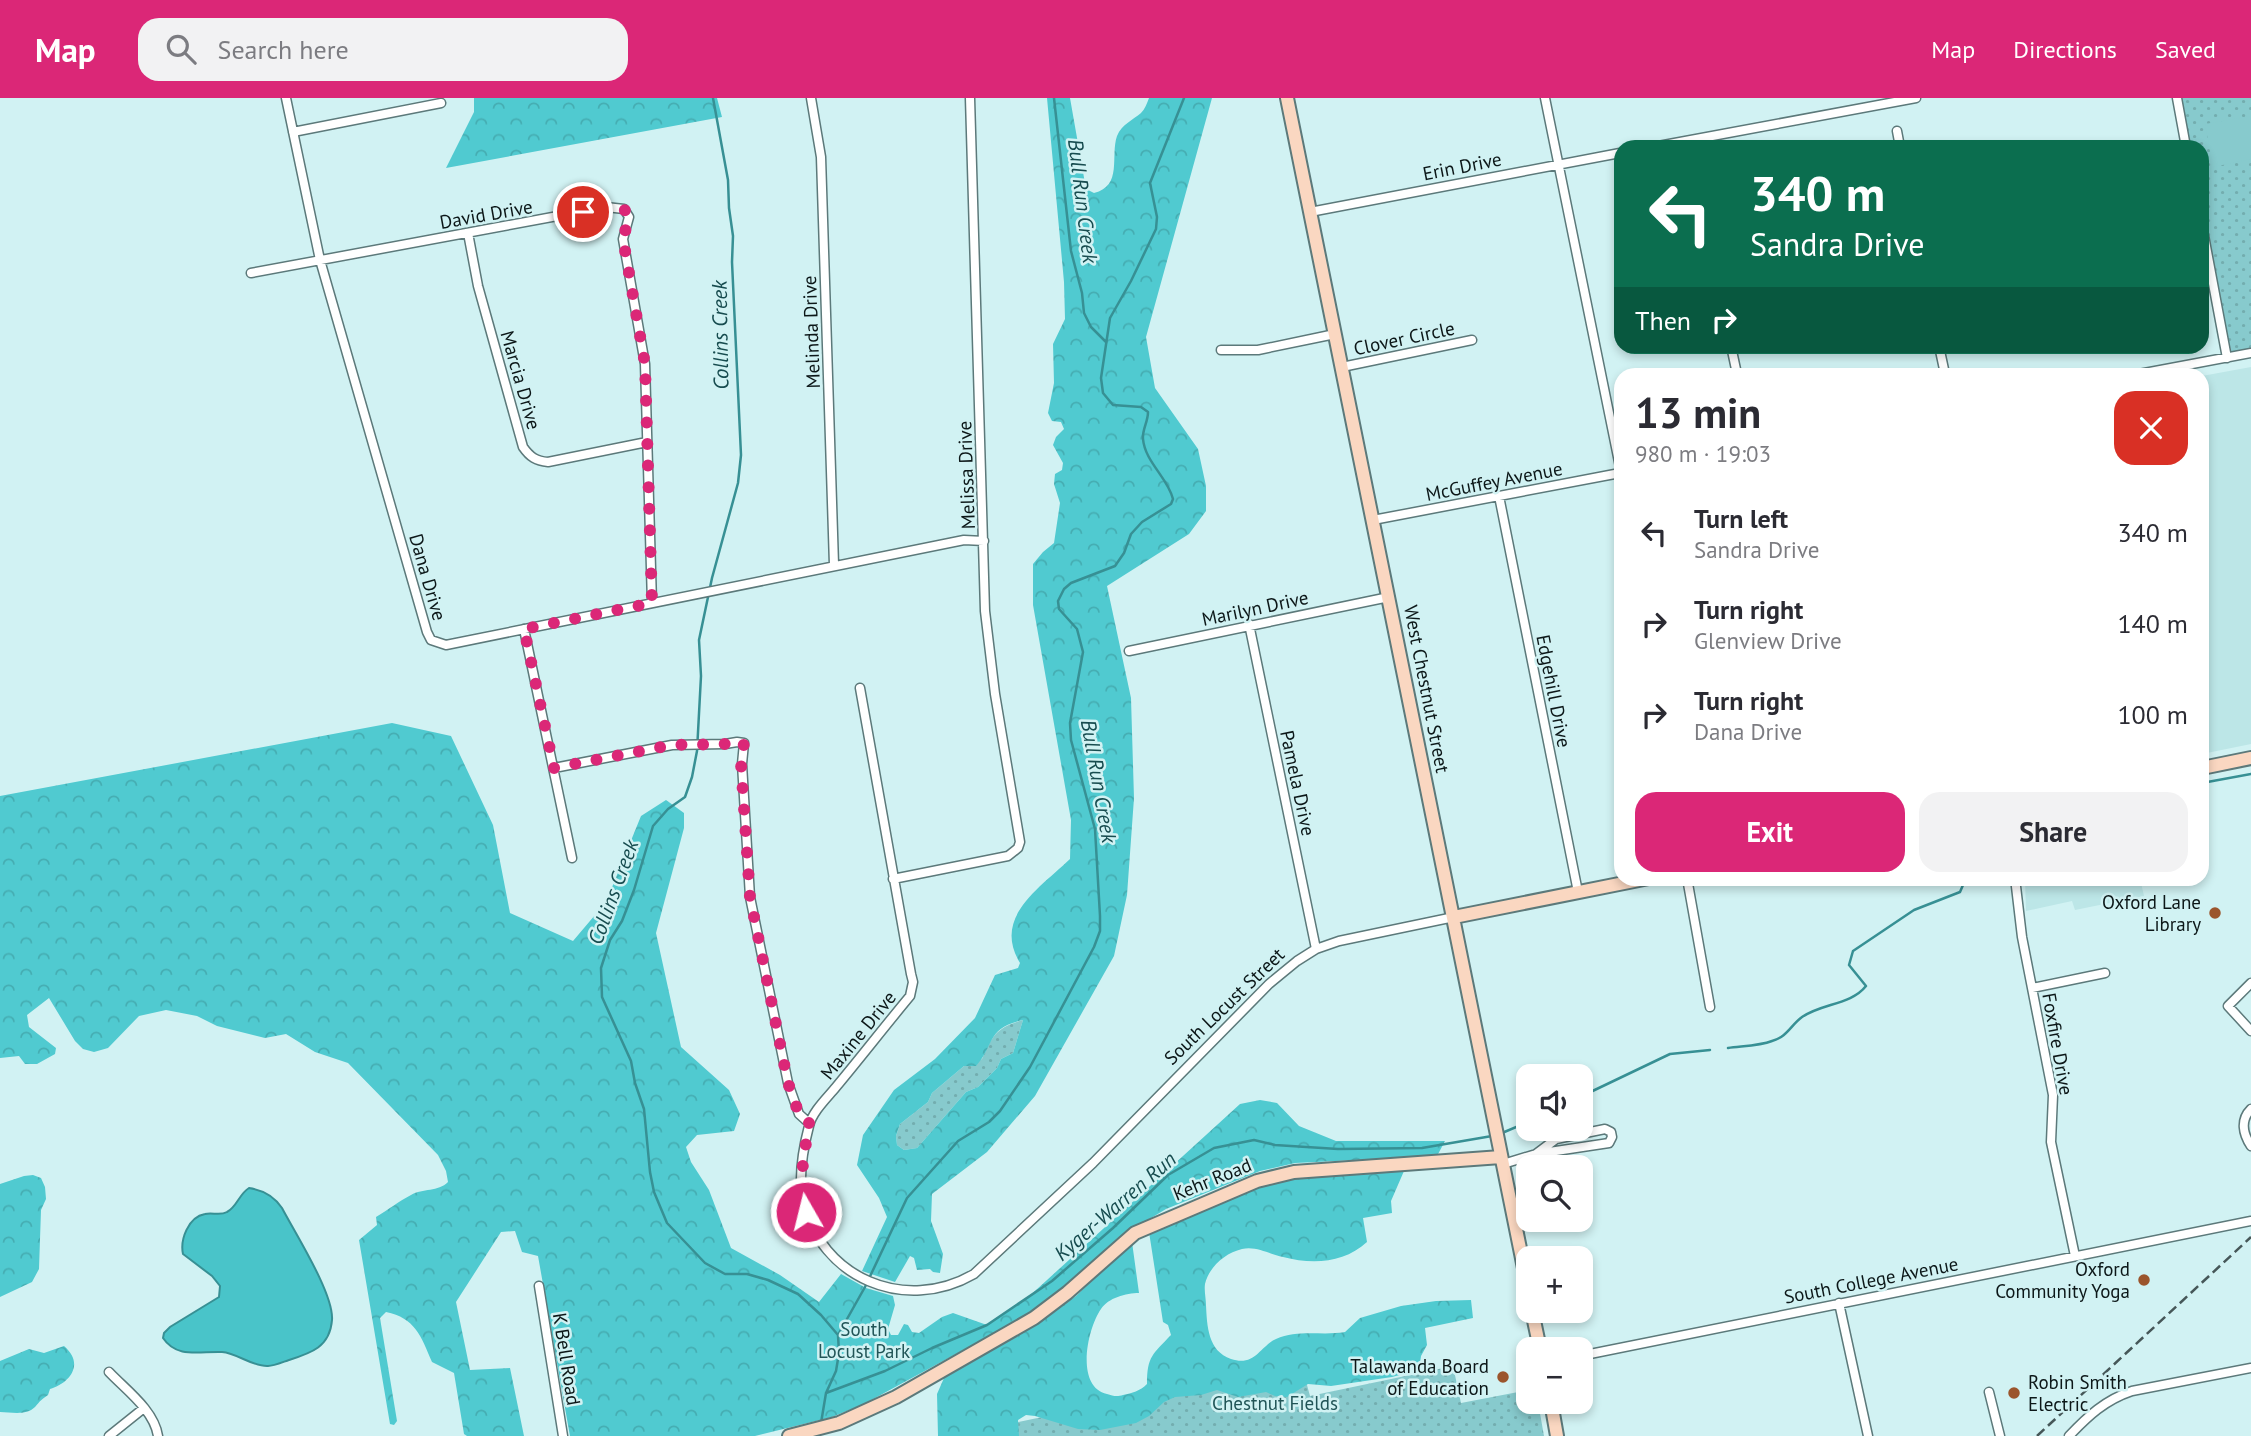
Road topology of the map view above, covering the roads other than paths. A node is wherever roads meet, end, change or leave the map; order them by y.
1 (286, 98) edge
2 (811, 98) edge
3 (970, 98) edge
4 (1287, 98) edge
5 (1545, 98) edge
6 (1916, 98) edge
7 (2177, 98) edge
8 (1897, 100) edge
9 (441, 103) dead end
10 (1897, 131) dead end
11 (293, 132) junction
12 (1709, 140) edge
13 (1899, 140) edge
14 (2185, 140) edge
15 (1614, 154) edge
16 (1559, 164) junction
17 (1310, 212) junction
18 (468, 233) junction
19 (320, 260) junction
20 (2209, 262) edge
21 (251, 272) dead end
22 (1335, 334) junction
23 (1472, 340) dead end
24 (1221, 350) dead end
25 (2251, 353) edge
26 (2227, 358) junction
27 (1342, 367) junction
28 (2172, 368) edge
29 (1614, 437) edge
30 (648, 442) junction
31 (1614, 474) edge
32 (1499, 496) junction
33 (1373, 520) junction
34 (984, 541) junction
35 (834, 565) junction
36 (1389, 597) junction
37 (652, 603) junction
38 (1250, 624) junction
39 (524, 629) junction
40 (1129, 651) dead end
41 (860, 688) dead end
42 (2251, 758) edge
43 (2209, 767) edge
44 (554, 768) junction
45 (572, 858) dead end
46 (893, 879) junction
47 (1614, 885) edge
48 (1688, 886) edge
49 (2016, 886) edge
50 (1578, 892) junction
51 (1454, 917) junction
52 (1316, 948) junction
53 (2105, 973) dead end
54 (2251, 983) edge
55 (2032, 988) junction
56 (1710, 1007) dead end
57 (2251, 1031) edge
58 (2251, 1109) edge
59 (809, 1123) junction
60 (2251, 1146) edge
61 (1536, 1154) junction
62 (1502, 1160) junction
63 (2251, 1221) edge
64 (1519, 1246) edge
65 (2075, 1255) junction
66 (540, 1286) dead end
67 (1839, 1303) junction
68 (1593, 1353) edge
69 (2251, 1368) edge
70 (108, 1372) dead end
71 (1989, 1392) dead end
72 (144, 1408) junction
73 (1552, 1414) edge
74 (109, 1436) edge
75 (158, 1436) edge
76 (563, 1436) edge
77 (789, 1436) edge
78 (1557, 1436) edge
79 (1868, 1436) edge
80 (2000, 1436) edge
81 (2069, 1436) edge

1 - 11 street, Dana Drive
2 - 35 street, Melinda Drive
3 - 34 street, Melissa Drive
4 - 17 main road, West Chestnut Street
5 - 16 street
6 - 8 street
7 - 14 street
8 - 12 street
9 - 11 street
10 - 13 street
11 - 19 street, Dana Drive
15 - 16 street, Erin Drive
16 - 17 street, Erin Drive
16 - 29 street
17 - 22 main road, West Chestnut Street
18 - 19 street, David Drive
18 - 30 street, Marcia Drive
18 - 30 street, David Drive
19 - 21 street, David Drive
19 - 39 street, Dana Drive
20 - 26 street
22 - 24 street
22 - 27 main road, West Chestnut Street
23 - 27 street, Clover Circle
25 - 26 street
26 - 28 street
27 - 33 main road, West Chestnut Street
30 - 37 street, David Drive
31 - 32 street, McGuffey Avenue
32 - 33 street, McGuffey Avenue
32 - 50 street, Edgehill Drive
33 - 36 main road, West Chestnut Street
34 - 35 street, Dana Drive
34 - 46 street, Melissa Drive
35 - 37 street, Dana Drive
36 - 38 street, Marilyn Drive
36 - 51 main road, West Chestnut Street
37 - 39 street, Dana Drive
38 - 40 street, Marilyn Drive
38 - 52 street, Pamela Drive
39 - 44 street
41 - 46 street, Maxine Drive
42 - 43 main road
44 - 45 street
44 - 59 street
46 - 59 street, Maxine Drive
47 - 50 main road, South Locust Street
48 - 56 street
49 - 55 street, Foxfire Drive
50 - 51 main road, South Locust Street
51 - 52 street, South Locust Street
51 - 62 main road, West Chestnut Street
52 - 59 street, South Locust Street
53 - 55 street
54 - 57 street
55 - 65 street, Foxfire Drive
58 - 60 street
61 - 61 street
61 - 62 street
62 - 64 main road, West Chestnut Street
62 - 77 main road, Kehr Road
63 - 65 street, South College Avenue
65 - 67 street, South College Avenue
66 - 76 street, K Bell Road
67 - 68 street, South College Avenue
67 - 79 street
69 - 81 street
70 - 72 street
71 - 80 street
72 - 74 street
72 - 75 street
73 - 78 main road

